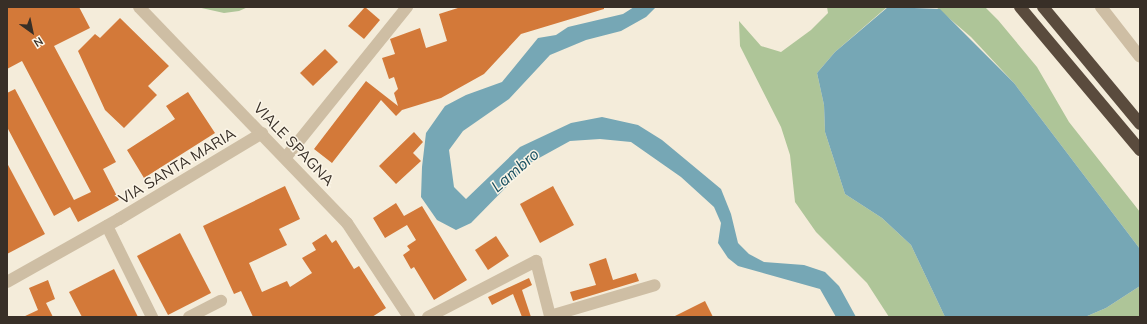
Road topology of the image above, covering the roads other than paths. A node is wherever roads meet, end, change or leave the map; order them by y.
1 (139, 7) edge
2 (407, 7) edge
3 (1020, 7) edge
4 (1043, 7) edge
5 (1101, 7) edge
6 (1140, 57) edge
7 (1140, 124) edge
8 (262, 133) junction
9 (1140, 150) edge
10 (286, 157) junction
11 (108, 226) junction
12 (7, 282) edge
13 (655, 285) dead end
14 (221, 301) dead end
15 (152, 317) edge
16 (190, 317) edge
17 (409, 317) edge
18 (428, 317) edge

1 - 8 street, VIALE SPAGNA
2 - 10 street
3 - 9 highway
4 - 7 highway
5 - 6 street
8 - 10 street, VIALE SPAGNA
8 - 11 street, VIA SANTA MARIA
10 - 17 street, VIALE SPAGNA
11 - 12 street, VIA SANTA MARIA
11 - 15 street
13 - 18 street
14 - 16 street

